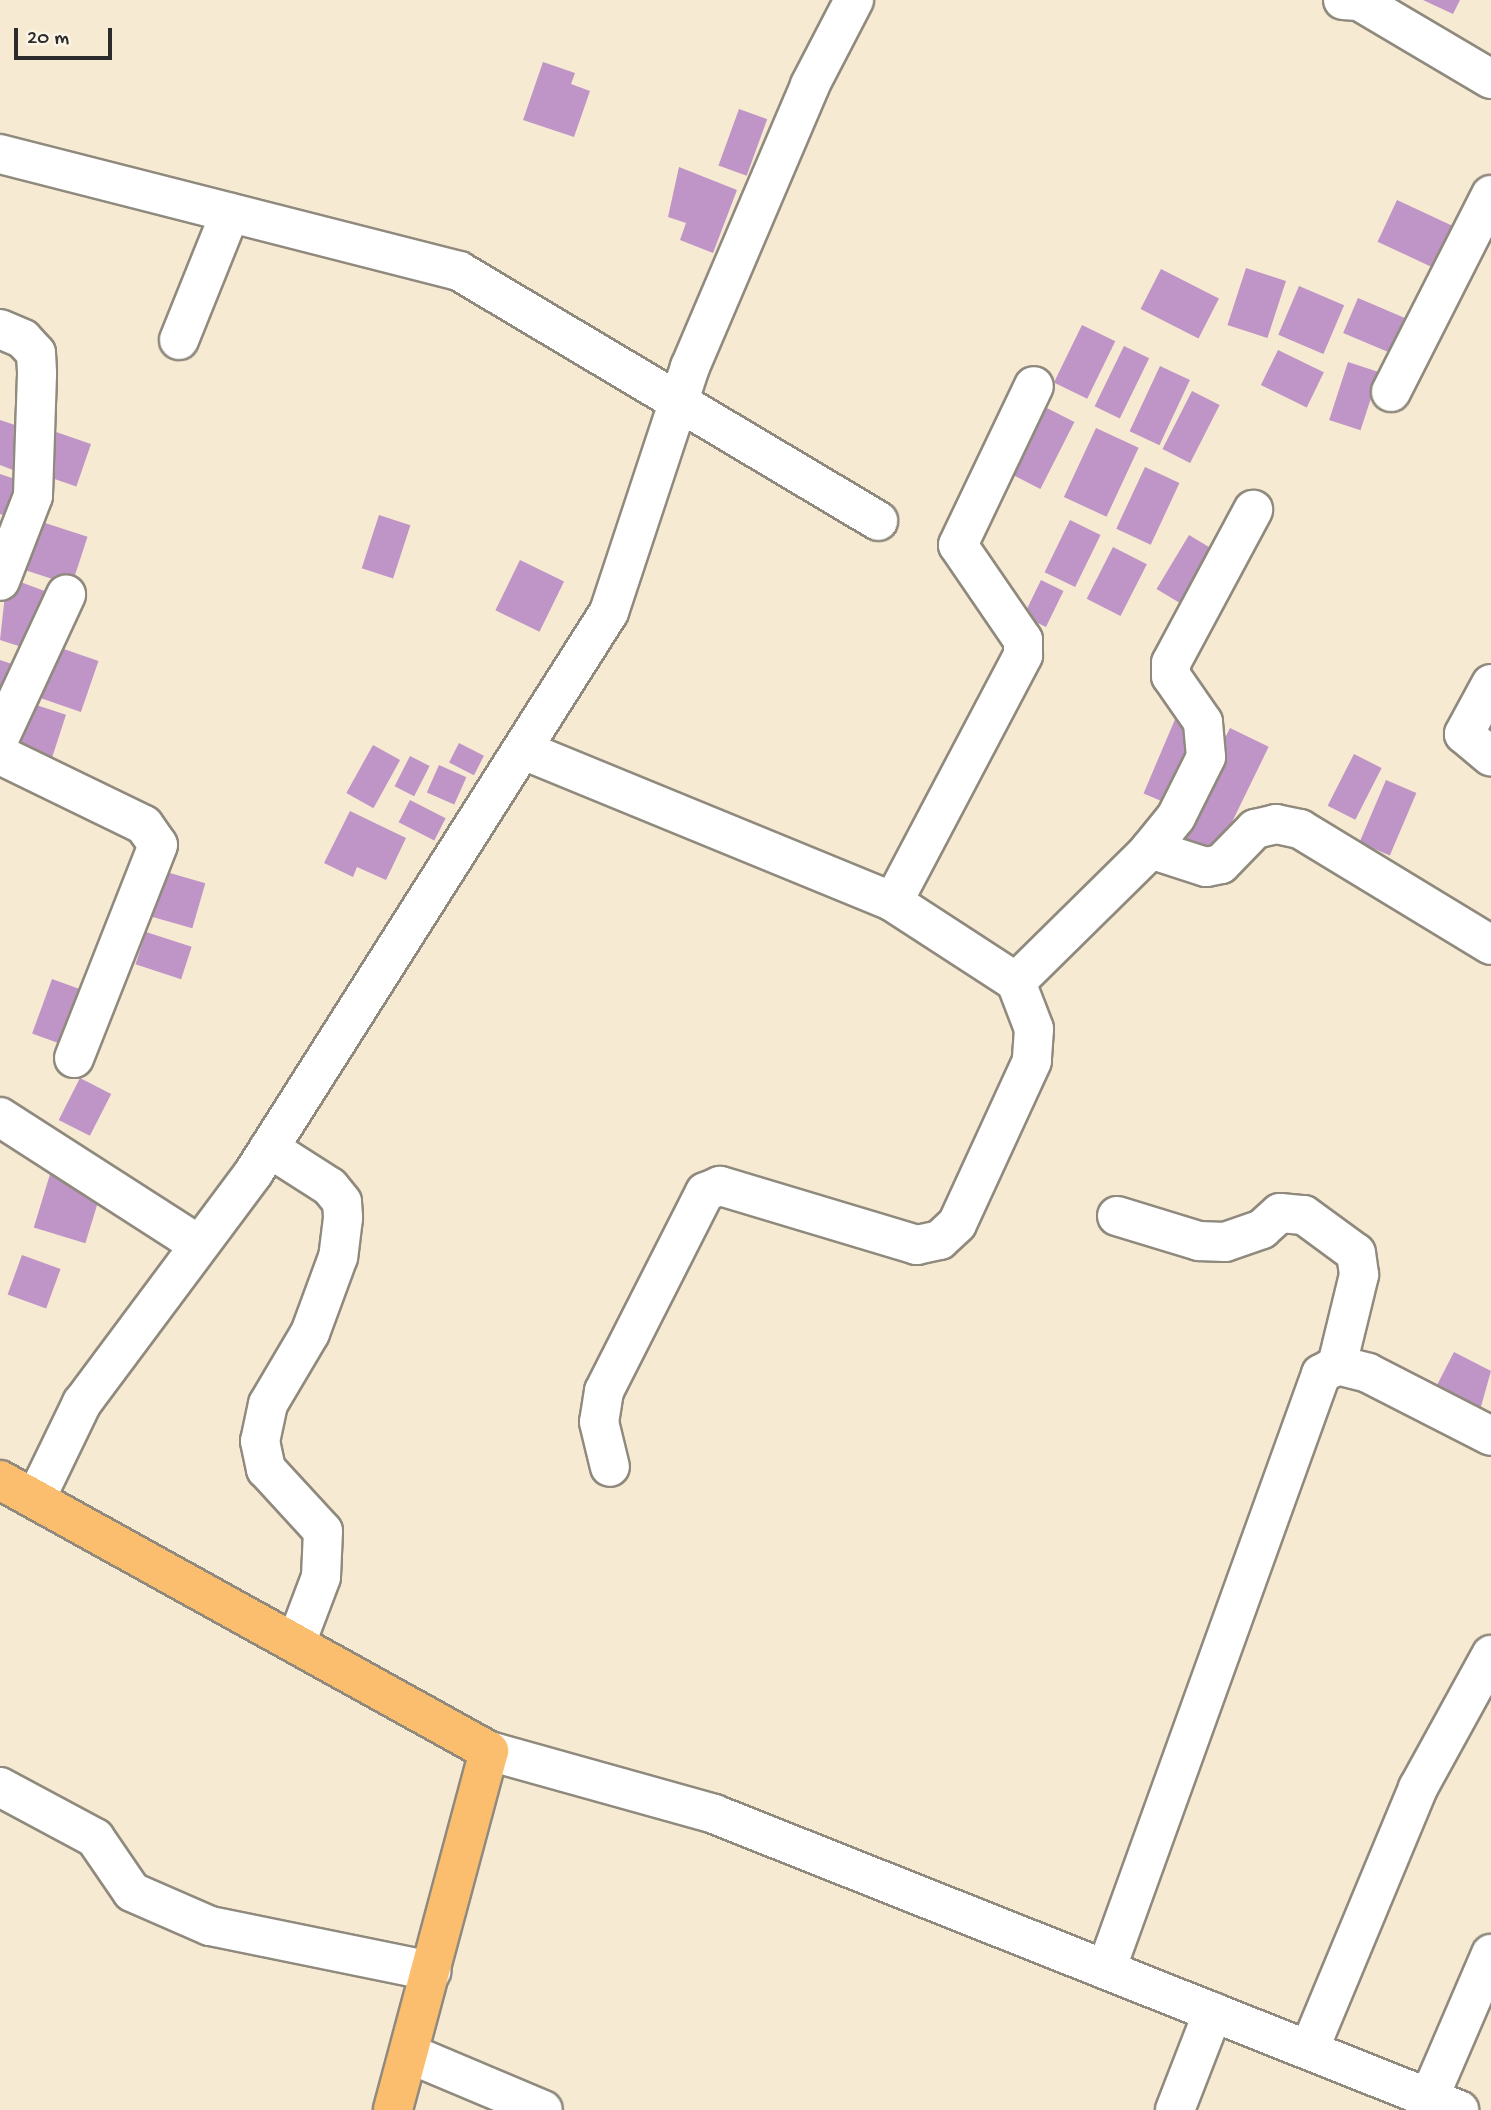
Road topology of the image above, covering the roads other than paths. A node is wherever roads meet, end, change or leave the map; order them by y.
1 (855, 0) edge
2 (1343, 0) edge
3 (1359, 0) edge
4 (1491, 79) edge
5 (0, 154) edge
6 (1491, 195) edge
7 (230, 213) junction
8 (0, 329) edge
9 (179, 340) dead end
10 (1034, 386) dead end
11 (1391, 392) dead end
12 (678, 404) junction
13 (1253, 510) dead end
14 (878, 522) dead end
15 (0, 581) edge
16 (66, 595) dead end
17 (1491, 684) edge
18 (0, 737) edge
19 (523, 750) junction
20 (0, 755) edge
21 (1491, 757) edge
22 (1150, 849) junction
23 (893, 902) junction
24 (1491, 945) edge
25 (1016, 982) junction
26 (74, 1058) dead end
27 (0, 1117) edge
28 (270, 1149) junction
29 (1117, 1216) dead end
30 (196, 1243) junction
31 (1337, 1365) junction
32 (1491, 1436) edge
33 (610, 1468) dead end
34 (0, 1480) edge
35 (37, 1499) junction
36 (296, 1643) junction
37 (1491, 1655) edge
38 (489, 1751) junction
39 (0, 1787) edge
40 (1491, 1954) edge
41 (1106, 1970) junction
42 (431, 1971) junction
43 (1213, 2012) junction
44 (1309, 2050) junction
45 (410, 2054) junction
46 (1444, 2104) edge
47 (393, 2110) edge
48 (543, 2110) edge
49 (1175, 2110) edge

1 - 12 street
2 - 3 street
3 - 4 street
5 - 7 street
6 - 11 street
7 - 9 street
7 - 12 street
8 - 15 street
10 - 23 street
12 - 14 street
12 - 19 street
13 - 22 street
16 - 18 street
17 - 21 street
19 - 23 street
19 - 28 street
20 - 26 street
22 - 24 street
22 - 25 street
23 - 25 street
25 - 33 street
27 - 30 street
28 - 30 street
28 - 36 street
29 - 31 street
30 - 35 street
31 - 32 street
31 - 41 street
34 - 35 main road
35 - 36 main road
36 - 38 main road
37 - 44 street
38 - 41 street
38 - 42 main road
39 - 42 street
40 - 46 street
41 - 43 street
42 - 45 main road
43 - 44 street
43 - 49 street
44 - 46 street
45 - 47 main road
45 - 48 street

